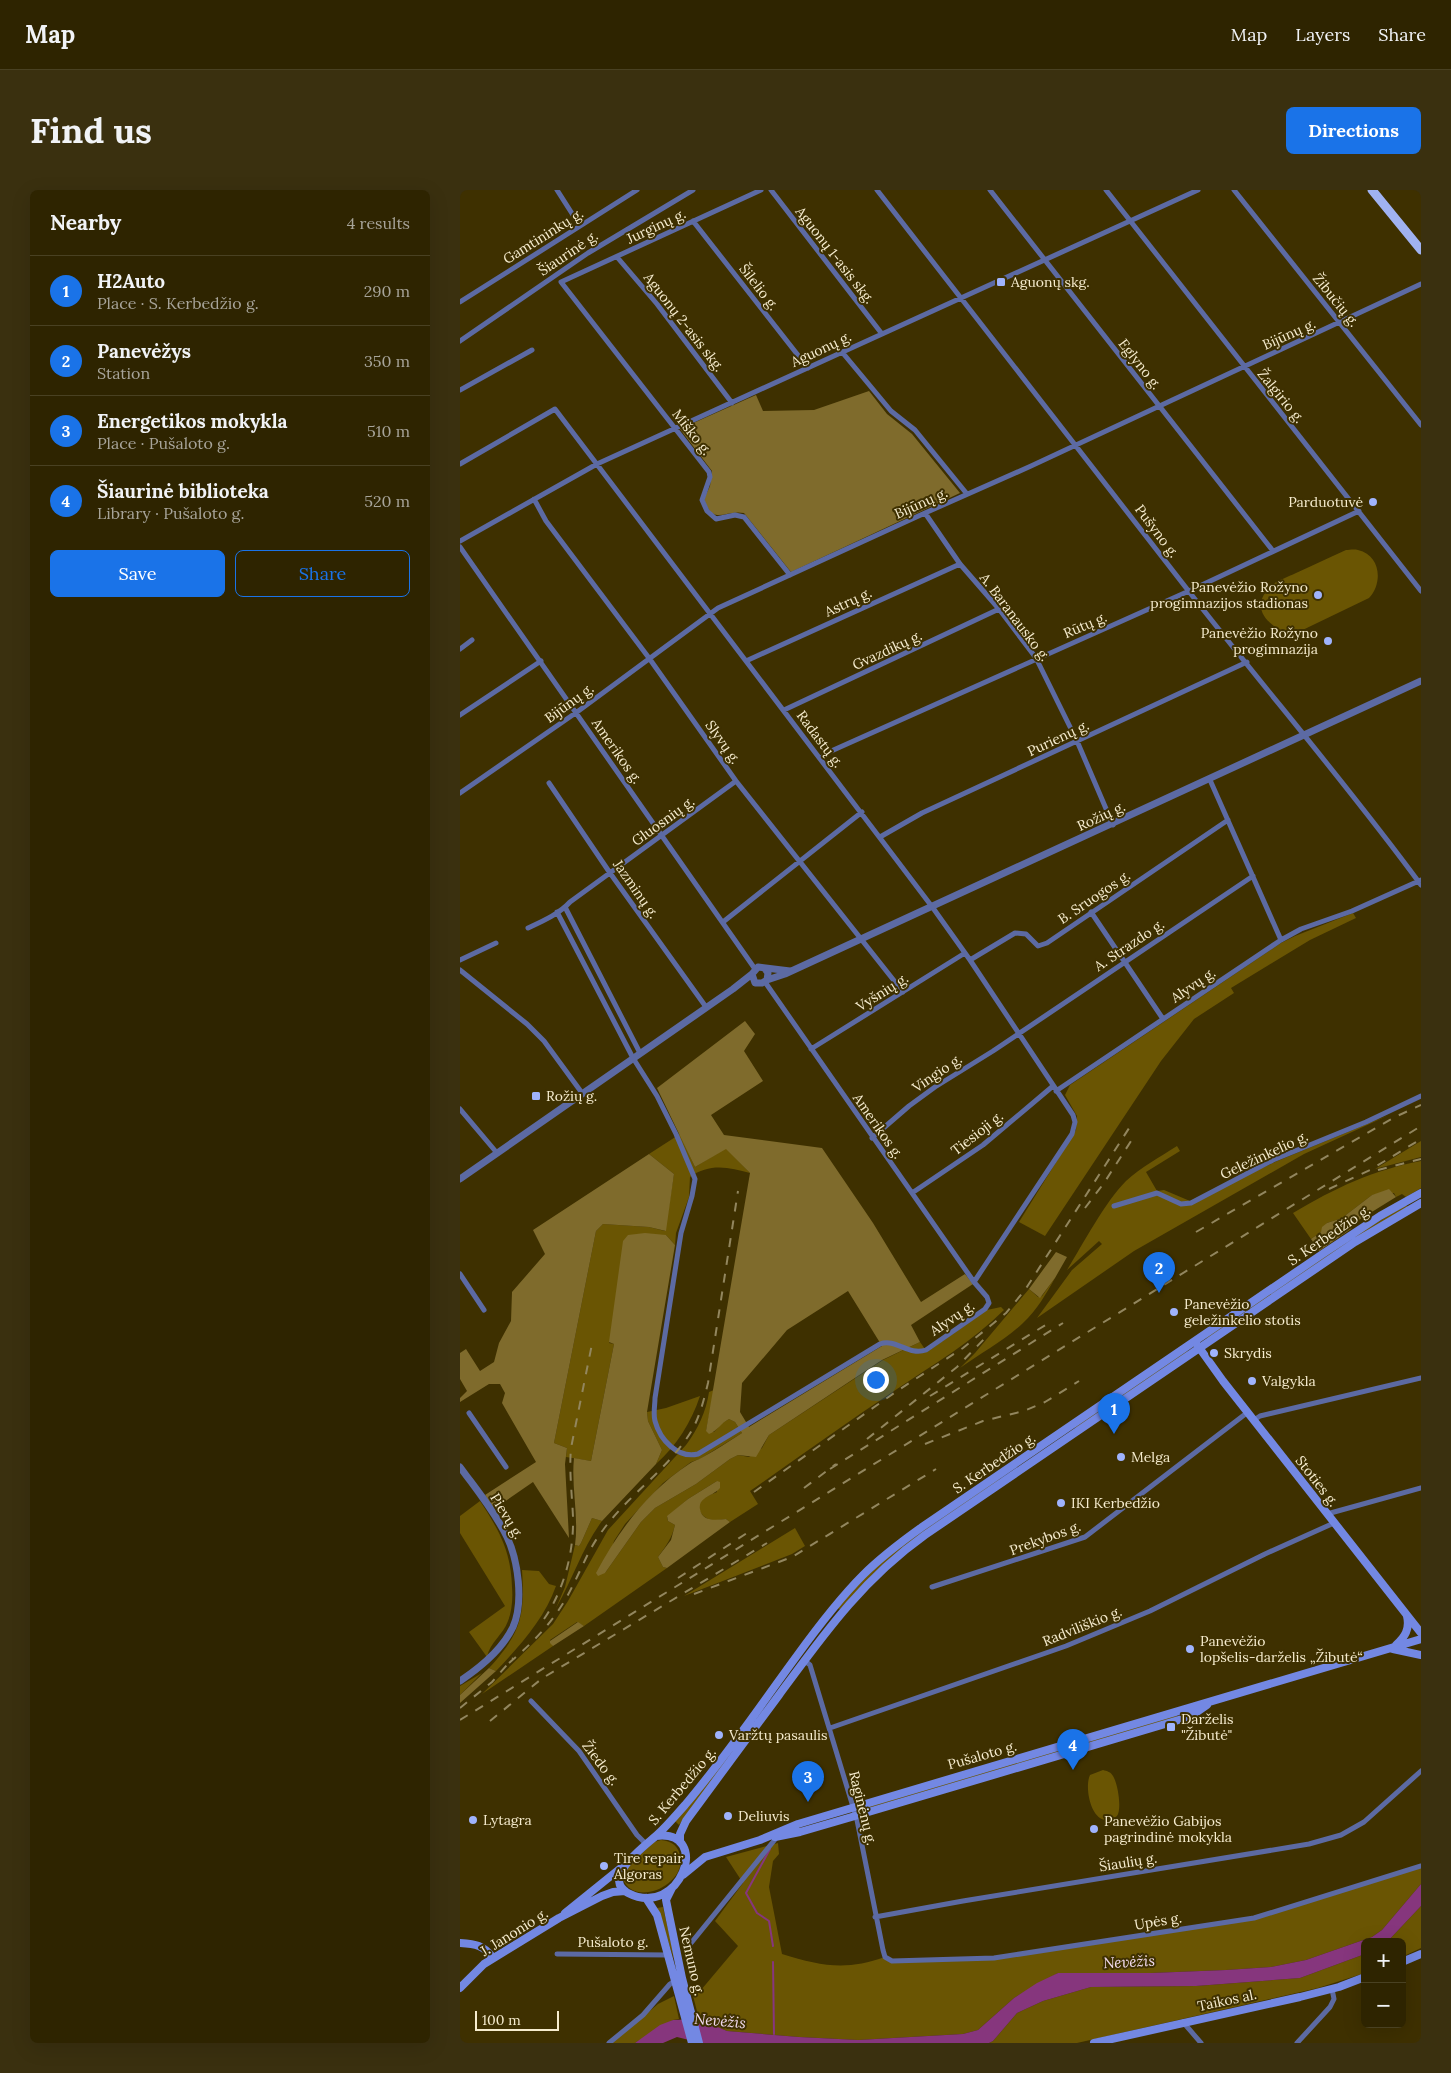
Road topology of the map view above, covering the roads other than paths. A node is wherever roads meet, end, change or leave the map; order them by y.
1 (557, 190) edge
2 (637, 190) edge
3 (693, 190) edge
4 (761, 190) edge
5 (771, 190) edge
6 (877, 190) edge
7 (990, 190) edge
8 (1106, 190) edge
9 (1198, 190) edge
10 (1234, 190) edge
11 (1372, 190) edge
12 (693, 221) junction
13 (1130, 221) junction
14 (580, 226) junction
15 (1421, 250) edge
16 (617, 256) junction
17 (1044, 259) junction
18 (561, 282) joint
19 (1421, 284) edge
20 (961, 297) junction
21 (461, 299) edge
22 (1340, 324) junction
23 (882, 334) junction
24 (460, 341) edge
25 (532, 350) dead end
26 (842, 352) junction
27 (1244, 367) junction
28 (808, 368) junction
29 (460, 390) edge
30 (732, 403) junction
31 (1160, 407) junction
32 (1421, 425) edge
33 (675, 429) junction
34 (1076, 444) junction
35 (460, 464) edge
36 (597, 464) junction
37 (966, 494) junction
38 (534, 499) junction
39 (1360, 512) junction
40 (925, 513) junction
41 (460, 541) edge
42 (460, 547) edge
43 (1273, 551) junction
44 (960, 564) junction
45 (790, 576) junction
46 (1189, 591) junction
47 (1421, 591) edge
48 (999, 609) junction
49 (711, 613) junction
50 (472, 640) dead end
51 (460, 649) edge
52 (649, 658) junction
53 (1036, 658) junction
54 (541, 661) junction
55 (746, 661) junction
56 (1247, 662) junction
57 (1421, 682) edge
58 (784, 710) junction
59 (576, 712) junction
60 (460, 715) edge
61 (1304, 736) junction
62 (1077, 741) junction
63 (821, 758) junction
64 (1210, 780) junction
65 (736, 781) junction
66 (549, 783) dead end
67 (460, 793) edge
68 (862, 812) junction
69 (1228, 820) junction
70 (1113, 825) junction
71 (663, 836) junction
72 (880, 837) junction
73 (799, 862) junction
74 (610, 873) junction
75 (1253, 876) junction
76 (1420, 882) edge
77 (565, 908) junction
78 (933, 908) junction
79 (557, 912) junction
80 (1091, 912) junction
81 (723, 922) junction
82 (528, 928) dead end
83 (861, 939) junction
84 (1281, 940) junction
85 (496, 942) dead end
86 (965, 953) junction
87 (460, 960) edge
88 (970, 960) junction
89 (1125, 961) junction
90 (765, 969) junction
91 (460, 970) edge
92 (753, 971) junction
93 (790, 971) junction
94 (763, 982) junction
95 (734, 989) junction
96 (903, 992) junction
97 (706, 1007) junction
98 (1163, 1020) junction
99 (1018, 1033) junction
100 (811, 1049) junction
101 (640, 1053) junction
102 (633, 1058) junction
103 (1055, 1088) junction
104 (582, 1093) junction
105 (1421, 1096) edge
106 (460, 1109) edge
107 (872, 1138) junction
108 (497, 1153) junction
109 (460, 1178) edge
110 (912, 1193) junction
111 (1420, 1198) edge
112 (1114, 1206) dead end
113 (460, 1274) edge
114 (974, 1282) junction
115 (484, 1310) dead end
116 (1198, 1345) junction
117 (1421, 1378) edge
118 (1248, 1412) junction
119 (470, 1413) dead end
120 (1254, 1420) junction
121 (1069, 1427) junction
122 (1074, 1434) junction
123 (460, 1467) edge
124 (506, 1467) dead end
125 (1001, 1479) junction
126 (1421, 1488) edge
127 (1327, 1514) junction
128 (1334, 1523) junction
129 (932, 1587) dead end
130 (1406, 1614) junction
131 (1421, 1633) edge
132 (1421, 1638) edge
133 (1391, 1648) junction
134 (1421, 1655) edge
135 (804, 1660) junction
136 (460, 1681) edge
137 (1213, 1700) junction
138 (531, 1701) dead end
139 (760, 1706) junction
140 (767, 1711) junction
141 (830, 1728) junction
142 (1421, 1771) edge
143 (853, 1807) junction
144 (855, 1816) junction
145 (656, 1836) junction
146 (776, 1836) junction
147 (760, 1840) junction
148 (680, 1842) junction
149 (646, 1844) junction
150 (685, 1854) junction
151 (705, 1857) junction
152 (625, 1864) junction
153 (1421, 1866) edge
154 (683, 1875) junction
155 (674, 1886) junction
156 (625, 1891) junction
157 (646, 1898) junction
158 (875, 1917) junction
159 (559, 1918) junction
160 (460, 1943) edge
161 (687, 1948) dead end
162 (557, 1954) dead end
163 (1421, 1954) edge
164 (669, 1955) junction
165 (493, 1958) junction
166 (1406, 1960) edge
167 (892, 1961) joint
168 (1361, 1978) edge
169 (679, 1979) junction
170 (460, 1988) edge
171 (1332, 1989) junction
172 (1183, 2022) junction
173 (609, 2043) edge
174 (692, 2043) edge
175 (699, 2043) edge
176 (1094, 2043) edge
177 (1201, 2043) edge
178 (1297, 2043) edge

1 - 14 street
2 - 14 street, Gamtininkų g.
3 - 24 street, Šiaurinė g.
4 - 12 street, Jurginų g.
5 - 23 street, Aguonų 1-asis skg.
6 - 20 street, Pušyno g.
7 - 17 street, Eglyno g.
8 - 13 street, Žalgirio g.
9 - 13 street, Aguonų g.
10 - 22 street, Žibučių g.
11 - 15 highway
12 - 16 street, Jurginų g.
12 - 28 street, Šilelio g.
13 - 17 street, Aguonų g.
13 - 27 street, Žalgirio g.
14 - 21 street, Gamtininkų g.
16 - 18 street, Jurginų g.
16 - 30 street, Aguonų 2-asis skg.
17 - 20 street, Aguonų g.
17 - 31 street, Eglyno g.
18 - 33 street, Miško g.
19 - 22 street, Bijūnų g.
20 - 23 street, Aguonų g.
20 - 34 street, Pušyno g.
22 - 27 street, Bijūnų g.
22 - 32 street, Žibučių g.
23 - 26 street, Aguonų g.
25 - 29 street
26 - 28 street, Aguonų g.
26 - 37 street
27 - 31 street, Bijūnų g.
27 - 39 street, Žalgirio g.
28 - 30 street, Aguonų g.
30 - 33 street, Aguonų g.
31 - 34 street, Bijūnų g.
31 - 43 street, Eglyno g.
33 - 36 street, Aguonų g.
33 - 45 street, Miško g.
34 - 37 street, Bijūnų g.
34 - 46 street, Pušyno g.
35 - 36 street, Radastų g.
36 - 38 street, Aguonų g.
36 - 49 street, Radastų g.
37 - 40 street, Bijūnų g.
38 - 41 street, Aguonų g.
38 - 52 street, Slyvų g.
39 - 43 street, Rūtų g.
39 - 47 street, Žalgirio g.
40 - 44 street, A. Baranausko g.
40 - 45 street, Bijūnų g.
42 - 54 street, Amerikos g.
43 - 46 street, Rūtų g.
44 - 48 street, A. Baranausko g.
44 - 55 street, Astrų g.
45 - 49 street, Bijūnų g.
46 - 53 street, Rūtų g.
46 - 56 street, Pušyno g.
48 - 53 street, A. Baranausko g.
48 - 58 street, Gvazdikų g.
49 - 52 street, Bijūnų g.
49 - 55 street, Radastų g.
50 - 51 street
52 - 59 street, Bijūnų g.
52 - 65 street, Slyvų g.
53 - 62 street, A. Baranausko g.
53 - 63 street, Rūtų g.
54 - 59 street, Amerikos g.
54 - 60 street
55 - 58 street, Radastų g.
56 - 61 street, Pušyno g.
56 - 62 street, Purienų g.
57 - 61 street, Rožių g.
58 - 63 street, Radastų g.
59 - 67 street, Bijūnų g.
59 - 71 street, Amerikos g.
61 - 64 street, Rožių g.
61 - 76 street, Pušyno g.
62 - 70 street, A. Baranausko g.
62 - 72 street, Purienų g.
63 - 68 street, Radastų g.
64 - 69 street
64 - 70 street, Rožių g.
65 - 71 street, Gluosnių g.
65 - 73 street, Slyvų g.
66 - 74 street, Jazminų g.
68 - 72 street, Radastų g.
68 - 73 street
69 - 75 street
69 - 80 street, B. Sruogos g.
70 - 78 street, Rožių g.
71 - 74 street, Gluosnių g.
71 - 81 street, Amerikos g.
72 - 78 street, Radastų g.
73 - 81 street
73 - 83 street, Slyvų g.
74 - 77 street, Gluosnių g.
74 - 97 street, Jazminų g.
75 - 84 street
75 - 89 street, A. Strazdo g.
76 - 84 street, Alyvų g.
77 - 79 street, Gluosnių g.
77 - 101 street
78 - 83 street, Rožių g.
78 - 86 street, Radastų g.
79 - 82 street, Gluosnių g.
79 - 102 street
80 - 88 street, B. Sruogos g.
80 - 89 street
81 - 92 street, Amerikos g.
83 - 93 street, Rožių g.
83 - 96 street, Slyvų g.
84 - 98 street, Alyvų g.
85 - 87 street
86 - 88 street, Radastų g.
86 - 96 street, Vyšnių g.
88 - 99 street, Radastų g.
89 - 98 street
89 - 99 street, A. Strazdo g.
90 - 92 street, Rožių g.
90 - 93 street, Rožių g.
90 - 94 street
91 - 104 street
92 - 94 street
92 - 95 street, Rožių g.
93 - 94 street, Rožių g.
94 - 95 street, Rožių g.
94 - 100 street, Amerikos g.
95 - 97 street, Rožių g.
96 - 100 street, Vyšnių g.
97 - 101 street, Rožių g.
98 - 103 street, Alyvų g.
99 - 103 street, Radastų g.
99 - 107 street, Vingio g.
100 - 107 street, Amerikos g.
101 - 102 street, Rožių g.
102 - 104 street, Rožių g.
102 - 114 street, Alyvų g.
103 - 110 street, Tiesioji g.
103 - 114 street, Alyvų g.
104 - 108 street, Rožių g.
105 - 112 street, Geležinkelio g.
106 - 108 street
107 - 110 street, Amerikos g.
108 - 109 street, Rožių g.
110 - 114 street, Amerikos g.
111 - 116 main road, S. Kerbedžio g.
113 - 115 street
116 - 118 main road, Stoties g.
116 - 121 main road, S. Kerbedžio g.
116 - 122 main road, S. Kerbedžio g.
117 - 120 street
118 - 120 main road, Stoties g.
118 - 129 street, Prekybos g.
119 - 124 street
120 - 127 main road, Stoties g.
121 - 122 main road
121 - 125 main road, S. Kerbedžio g.
122 - 125 main road, S. Kerbedžio g.
123 - 136 street, Pievų g.
125 - 135 main road, S. Kerbedžio g.
125 - 139 main road, S. Kerbedžio g.
126 - 127 street
127 - 128 main road, Stoties g.
128 - 130 main road, Stoties g.
128 - 141 street, Radviliškio g.
130 - 131 main road, Stoties g.
130 - 133 main road
132 - 133 main road, Pušaloto g.
133 - 134 main road
133 - 137 main road, Pušaloto g.
135 - 140 main road, S. Kerbedžio g.
135 - 141 street, Raginėnų g.
137 - 143 main road, Pušaloto g.
137 - 144 main road, Pušaloto g.
138 - 149 street, Žiedo g.
139 - 140 main road
139 - 145 main road, S. Kerbedžio g.
140 - 148 main road, S. Kerbedžio g.
141 - 143 street, Raginėnų g.
142 - 158 street, Šiaulių g.
143 - 144 street, Raginėnų g.
143 - 147 main road, Pušaloto g.
144 - 146 main road, Pušaloto g.
144 - 158 street, Raginėnų g.
145 - 148 main road
145 - 149 main road
146 - 147 main road, Pušaloto g.
146 - 161 street
147 - 151 main road, Pušaloto g.
148 - 150 main road
149 - 152 main road
150 - 151 main road, Pušaloto g.
150 - 154 main road
151 - 154 main road, Pušaloto g.
152 - 156 main road
152 - 159 main road, J. Janonio g.
153 - 167 street, Upės g.
154 - 155 main road
155 - 157 main road
155 - 169 main road, Nemuno g.
156 - 157 main road
156 - 159 main road, J. Janonio g.
157 - 164 main road, Nemuno g.
158 - 167 street, Raginėnų g.
159 - 165 main road, J. Janonio g.
160 - 165 main road
162 - 164 street, Pušaloto g.
163 - 166 main road
164 - 169 main road, Nemuno g.
165 - 170 main road, J. Janonio g.
168 - 171 main road, Taikos al.
169 - 173 street
169 - 174 main road, Nemuno g.
169 - 175 main road, Nemuno g.
171 - 172 main road, Taikos al.
171 - 178 street
172 - 176 main road, Taikos al.
172 - 177 street

